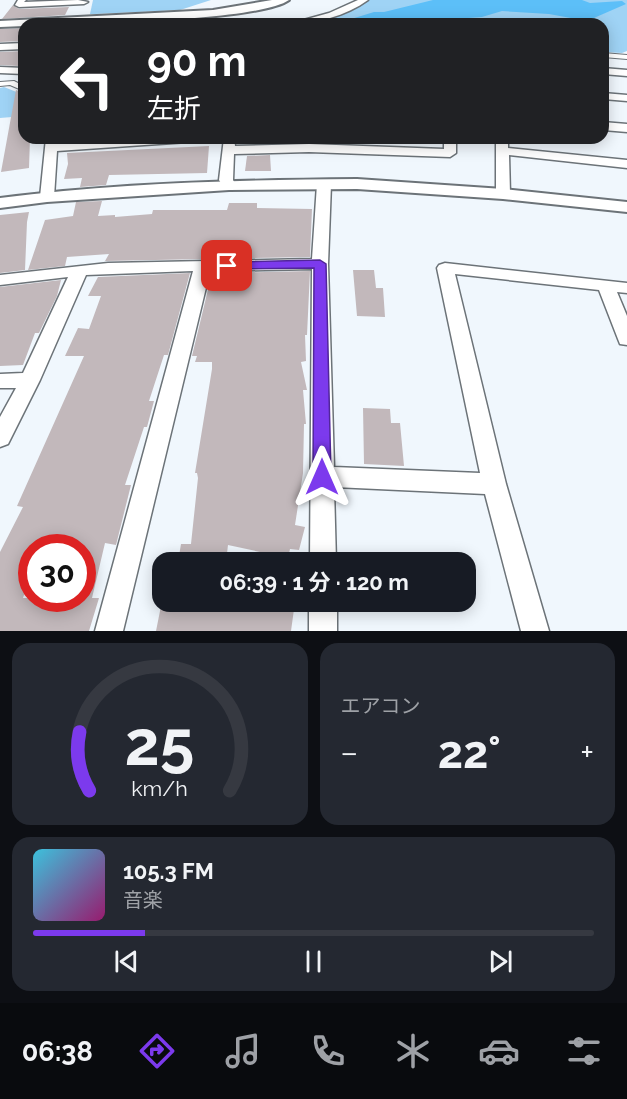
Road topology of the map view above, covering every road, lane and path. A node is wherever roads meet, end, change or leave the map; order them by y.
1 (22, 0) edge
2 (284, 0) edge
3 (364, 0) edge
4 (84, 1) edge
5 (79, 18) edge
6 (191, 18) edge
7 (319, 18) edge
8 (18, 23) edge
9 (0, 24) edge
10 (18, 46) edge
11 (0, 47) edge
12 (609, 56) edge
13 (627, 57) edge
14 (0, 70) edge
15 (18, 71) edge
16 (609, 72) edge
17 (627, 73) edge
18 (0, 84) edge
19 (18, 86) edge
20 (609, 96) edge
21 (627, 98) edge
22 (609, 126) edge
23 (627, 128) edge
24 (52, 144) edge
25 (229, 144) edge
26 (322, 144) edge
27 (450, 144) edge
28 (502, 145) edge
29 (627, 164) edge
30 (324, 184) junction
31 (229, 185) junction
32 (503, 194) junction
33 (47, 197) junction
34 (0, 203) edge
35 (627, 207) edge
36 (320, 264) junction
37 (203, 266) junction
38 (80, 270) junction
39 (0, 280) edge
40 (606, 285) junction
41 (627, 288) edge
42 (627, 339) edge
43 (30, 380) junction
44 (0, 381) edge
45 (0, 438) edge
46 (322, 477) junction
47 (494, 484) junction
48 (323, 552) edge
49 (323, 612) edge
50 (109, 631) edge
51 (323, 631) edge
52 (535, 631) edge

1 - 4 street
2 - 6 street
3 - 7 street
4 - 5 street
8 - 9 street
10 - 11 street
12 - 13 street
14 - 15 street
16 - 17 street
18 - 19 street
20 - 21 street
22 - 23 street
24 - 33 street
25 - 31 street
26 - 27 street
28 - 29 street
28 - 32 street
30 - 31 street
30 - 32 street
30 - 36 street
31 - 33 street
32 - 35 street
33 - 34 street
36 - 37 street
36 - 46 street
37 - 38 street
37 - 50 street
38 - 39 street
38 - 43 street
40 - 41 street
40 - 42 street
40 - 47 street
43 - 44 street
43 - 45 street
46 - 47 street
46 - 48 street
47 - 52 street
49 - 51 street

